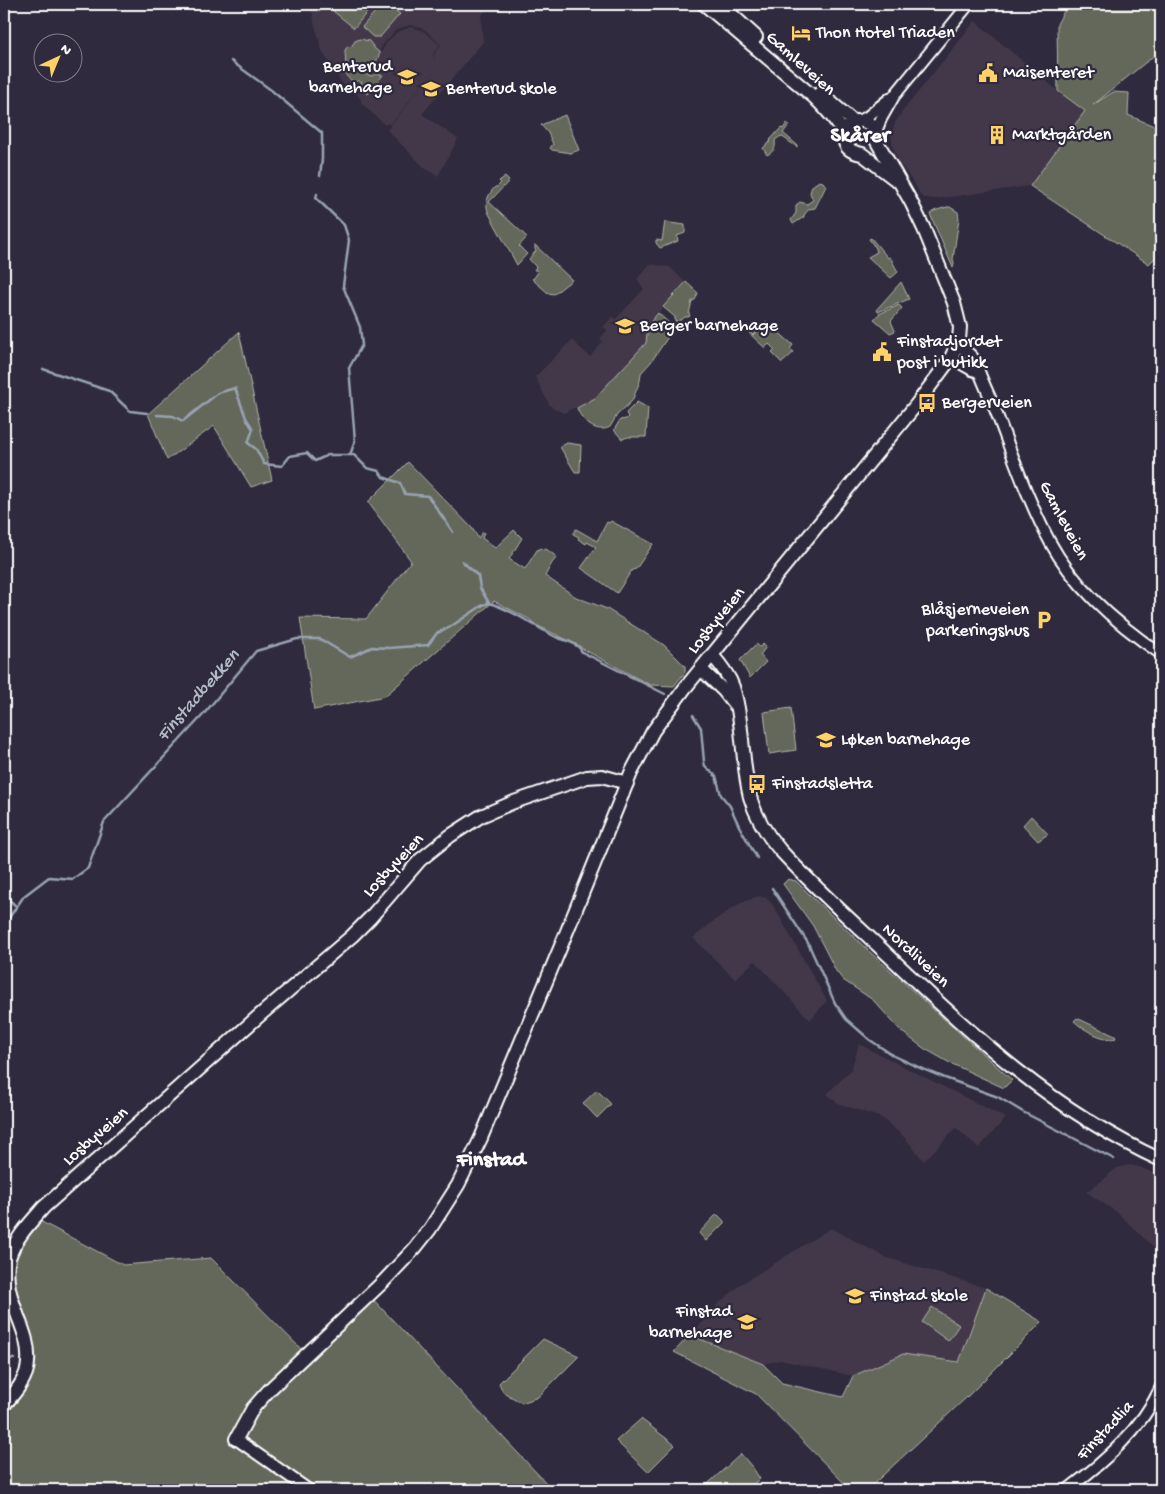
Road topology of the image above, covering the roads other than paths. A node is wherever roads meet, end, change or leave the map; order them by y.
1 (704, 4) edge
2 (720, 4) edge
3 (969, 4) edge
4 (894, 96) junction
5 (857, 121) junction
6 (844, 135) junction
7 (876, 136) junction
8 (862, 154) junction
9 (899, 184) junction
10 (957, 345) junction
11 (951, 358) junction
12 (979, 372) junction
13 (1161, 654) edge
14 (712, 655) junction
15 (701, 669) junction
16 (737, 707) junction
17 (627, 783) junction
18 (1161, 1160) edge
19 (1161, 1387) edge
20 (4, 1405) edge
21 (236, 1439) joint
22 (309, 1490) edge
23 (1067, 1490) edge

1 - 6 main road, Gamleveien
2 - 5 main road, Gamleveien
3 - 4 street
4 - 5 street
4 - 7 street
5 - 6 main road
5 - 7 main road, Gamleveien
6 - 8 main road, Gamleveien
7 - 8 main road
7 - 9 main road, Gamleveien
8 - 9 main road, Gamleveien
9 - 10 main road, Gamleveien
10 - 11 main road, Losbyveien
10 - 12 street, Gamleveien
11 - 12 street
11 - 14 main road, Losbyveien
12 - 13 street, Gamleveien
14 - 15 main road, Losbyveien
14 - 16 main road, Nordliveien
15 - 16 main road
15 - 17 main road, Losbyveien
16 - 18 main road, Nordliveien
17 - 20 main road, Losbyveien
17 - 21 main road
19 - 23 street, Finstadlia
21 - 22 street

